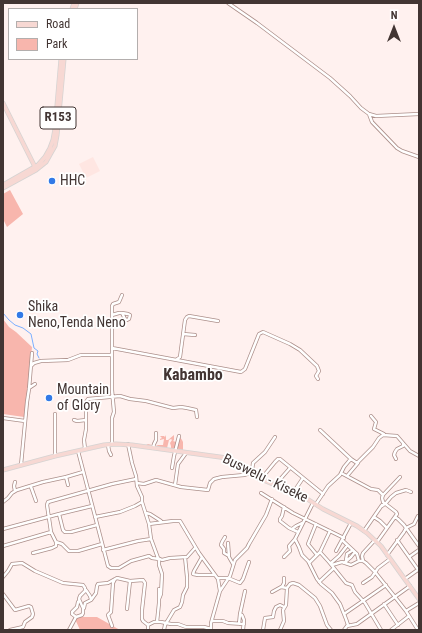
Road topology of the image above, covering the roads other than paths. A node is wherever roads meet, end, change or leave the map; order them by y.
1 (228, 3) edge
2 (62, 60) edge
3 (3, 103) edge
4 (369, 114) junction
5 (419, 114) edge
6 (419, 157) edge
7 (36, 168) junction
8 (3, 187) edge
9 (122, 295) dead end
10 (122, 313) dead end
11 (112, 315) junction
12 (218, 321) dead end
13 (183, 334) junction
14 (195, 335) dead end
15 (112, 348) junction
16 (32, 353) dead end
17 (112, 355) junction
18 (176, 360) junction
19 (31, 366) junction
20 (318, 379) dead end
21 (35, 384) dead end
22 (29, 388) junction
23 (112, 398) junction
24 (55, 414) dead end
25 (371, 416) dead end
26 (197, 417) dead end
27 (3, 418) edge
28 (74, 420) dead end
29 (86, 420) junction
30 (25, 421) junction
31 (320, 430) dead end
32 (156, 433) dead end
33 (384, 434) junction
34 (179, 436) dead end
35 (275, 437) dead end
36 (403, 442) junction
37 (110, 444) junction
38 (128, 444) junction
39 (154, 448) junction
40 (85, 450) junction
41 (78, 451) junction
42 (175, 451) junction
43 (186, 453) junction
44 (111, 455) dead end
45 (55, 456) junction
46 (419, 456) edge
47 (352, 459) junction
48 (396, 459) dead end
49 (358, 463) junction
50 (21, 465) junction
51 (172, 468) dead end
52 (290, 468) junction
53 (3, 470) edge
54 (83, 472) junction
55 (250, 473) junction
56 (341, 473) junction
57 (347, 476) junction
58 (66, 477) junction
59 (400, 477) dead end
60 (303, 478) junction
61 (136, 479) junction
62 (260, 479) junction
63 (15, 482) dead end
64 (137, 483) junction
65 (68, 485) dead end
66 (175, 485) junction
67 (275, 485) junction
68 (31, 486) junction
69 (15, 491) junction
70 (88, 491) junction
71 (293, 492) junction
72 (411, 492) dead end
73 (261, 493) dead end
74 (323, 494) junction
75 (383, 495) junction
76 (272, 499) junction
77 (36, 501) dead end
78 (3, 502) edge
79 (142, 502) junction
80 (314, 504) junction
81 (383, 504) junction
82 (92, 506) junction
83 (284, 507) junction
84 (146, 513) junction
85 (59, 514) junction
86 (418, 516) edge
87 (49, 517) junction
88 (95, 517) junction
89 (374, 517) junction
90 (395, 517) junction
91 (305, 519) junction
92 (162, 522) junction
93 (303, 523) junction
94 (351, 523) junction
95 (149, 524) junction
96 (316, 524) junction
97 (97, 525) junction
98 (387, 527) junction
99 (406, 528) junction
100 (3, 529) edge
101 (292, 529) junction
102 (364, 530) junction
103 (330, 531) junction
104 (51, 532) junction
105 (298, 532) junction
106 (225, 537) dead end
107 (151, 539) junction
108 (295, 539) junction
109 (343, 539) junction
110 (397, 540) junction
111 (376, 541) junction
112 (56, 542) junction
113 (228, 543) dead end
114 (418, 543) edge
115 (102, 544) junction
116 (3, 546) edge
117 (346, 547) dead end
118 (196, 548) junction
119 (103, 550) junction
120 (419, 550) edge
121 (336, 551) dead end
122 (354, 551) junction
123 (320, 552) junction
124 (33, 553) dead end
125 (317, 555) junction
126 (387, 555) junction
127 (229, 556) junction
128 (185, 557) junction
129 (202, 557) junction
130 (284, 557) dead end
131 (410, 557) junction
132 (159, 559) junction
133 (390, 559) junction
134 (359, 561) junction
135 (249, 562) dead end
136 (345, 562) junction
137 (363, 562) junction
138 (309, 563) junction
139 (233, 564) junction
140 (331, 564) junction
141 (334, 568) junction
142 (419, 570) edge
143 (375, 572) junction
144 (215, 575) junction
145 (3, 577) edge
146 (218, 578) junction
147 (228, 578) junction
148 (284, 578) dead end
149 (115, 579) junction
150 (404, 579) junction
151 (130, 581) junction
152 (319, 582) junction
153 (363, 583) dead end
154 (386, 585) junction
155 (410, 586) junction
156 (282, 587) junction
157 (287, 588) junction
158 (85, 589) junction
159 (158, 589) dead end
160 (220, 591) junction
161 (245, 591) dead end
162 (272, 592) dead end
163 (3, 594) edge
164 (395, 597) junction
165 (159, 599) junction
166 (419, 599) edge
167 (91, 600) junction
168 (80, 601) junction
169 (363, 601) junction
170 (419, 602) edge
171 (384, 604) junction
172 (284, 607) junction
173 (84, 608) junction
174 (127, 609) dead end
175 (406, 611) junction
176 (371, 613) junction
177 (240, 614) junction
178 (344, 614) junction
179 (409, 616) junction
180 (76, 617) junction
181 (157, 622) junction
182 (212, 622) junction
183 (167, 623) junction
184 (239, 624) junction
185 (244, 624) junction
186 (148, 625) junction
187 (348, 625) junction
188 (398, 625) junction
189 (112, 626) dead end
190 (204, 627) junction
191 (195, 628) edge
192 (211, 629) edge
193 (10, 630) edge
194 (68, 630) edge
195 (148, 630) edge
196 (164, 630) edge
197 (242, 630) edge
198 (263, 630) edge
199 (280, 630) edge
200 (331, 630) edge
201 (344, 630) edge
202 (381, 630) edge
203 (390, 630) edge
204 (418, 630) edge

1 - 4 street
2 - 7 main road, R153
3 - 7 main road
4 - 5 street
4 - 6 street
7 - 8 main road, R153
9 - 11 street
10 - 11 street
11 - 15 street
12 - 13 street
13 - 14 street
13 - 18 street
15 - 17 street
15 - 18 street
16 - 19 street
17 - 19 street
17 - 23 street
18 - 20 street
19 - 22 street
21 - 22 street
22 - 30 street
23 - 26 street
23 - 29 street
23 - 37 street
24 - 45 street
25 - 33 street
27 - 30 street
28 - 29 street
29 - 40 street
30 - 50 street
31 - 47 street
32 - 39 street
33 - 36 street
33 - 49 street
34 - 42 street
35 - 55 street
36 - 46 street
36 - 48 street
37 - 38 main road, Buswelu - Kiseke
37 - 40 main road, Buswelu - Kiseke
37 - 44 street
38 - 39 main road, Buswelu - Kiseke
38 - 61 street
39 - 42 main road, Buswelu - Kiseke
40 - 41 main road, Buswelu - Kiseke
41 - 45 main road, Buswelu - Kiseke
41 - 54 street
42 - 43 main road, Buswelu - Kiseke
42 - 51 street
43 - 55 main road, Buswelu - Kiseke
43 - 66 street
45 - 50 main road, Buswelu - Kiseke
47 - 49 street
47 - 56 street
49 - 57 street
50 - 53 main road, Buswelu - Kiseke
52 - 60 street
52 - 62 street
52 - 67 street
54 - 58 street
54 - 70 street
55 - 62 main road, Buswelu - Kiseke
55 - 66 street
56 - 57 street
56 - 74 street
57 - 75 street
58 - 65 street
58 - 68 street
59 - 75 street
60 - 71 street
60 - 74 street
61 - 64 street
61 - 70 street
62 - 67 main road, Buswelu - Kiseke
63 - 69 street
64 - 66 street
64 - 79 street
67 - 71 main road, Buswelu - Kiseke
68 - 69 street
68 - 77 street
69 - 78 street
70 - 82 street
70 - 87 street
71 - 80 main road, Buswelu - Kiseke
72 - 81 street
73 - 76 street
74 - 80 street
75 - 81 street
76 - 83 street
76 - 139 street
79 - 84 street
79 - 88 street
80 - 91 street
80 - 94 main road, Buswelu - Kiseke
81 - 89 street
81 - 90 street
82 - 85 street
82 - 88 street
83 - 91 street
83 - 101 street
84 - 92 street
84 - 95 street
85 - 87 street
85 - 97 street
86 - 99 street
87 - 100 street
87 - 104 street
88 - 97 street
89 - 98 street
89 - 102 street
90 - 98 street
90 - 99 street
91 - 93 street
91 - 96 street
92 - 95 street
92 - 118 street
93 - 101 street
93 - 105 street
94 - 102 main road, Buswelu - Kiseke
94 - 109 street
95 - 107 street
96 - 103 street
96 - 125 street
97 - 115 street
98 - 111 street
99 - 110 street
99 - 114 street
101 - 105 street
102 - 111 main road, Buswelu - Kiseke
103 - 109 street
103 - 123 street
104 - 112 street
104 - 116 street
105 - 108 street
106 - 127 street
107 - 119 street
107 - 132 street
108 - 130 street
108 - 138 street
109 - 121 street
109 - 122 street
110 - 126 street
110 - 131 street
111 - 126 main road, Buswelu - Kiseke
111 - 137 street
112 - 115 street
112 - 124 street
113 - 127 street
115 - 119 street
117 - 140 street
118 - 128 street
118 - 129 street
119 - 132 street
120 - 131 street
122 - 134 street
122 - 136 street
123 - 125 street
123 - 140 street
125 - 138 street
126 - 133 main road, Buswelu - Kiseke
127 - 139 street
128 - 132 street
128 - 183 street
129 - 144 street
129 - 144 street
131 - 142 street
132 - 165 street
133 - 143 street
133 - 150 main road, Buswelu - Kiseke
134 - 136 street
134 - 137 street
135 - 147 street
136 - 140 street
137 - 143 street
138 - 152 street
139 - 147 street
140 - 141 street
141 - 152 street
141 - 169 street
142 - 150 street
143 - 153 street
143 - 154 street
144 - 146 street
145 - 158 street
146 - 147 street
146 - 160 street
147 - 160 street
148 - 156 street
149 - 151 street
149 - 167 street
149 - 189 street
150 - 155 main road, Buswelu - Kiseke
151 - 174 street
151 - 186 street
152 - 178 street
154 - 164 street
154 - 169 street
155 - 164 street
155 - 166 main road, Buswelu - Kiseke
156 - 157 street
156 - 162 street
157 - 172 street
157 - 200 street
158 - 167 street
158 - 168 street
159 - 165 street
160 - 182 street
161 - 177 street
163 - 193 street
164 - 171 street
164 - 175 street
165 - 181 street
167 - 173 street
168 - 173 street
168 - 180 street
169 - 176 street
169 - 178 street
170 - 175 street
171 - 176 street
171 - 188 street
172 - 198 street
172 - 199 street
173 - 180 street
175 - 179 street
176 - 187 street
176 - 202 street
177 - 184 street
177 - 185 street
178 - 187 street
179 - 188 street
179 - 204 street
180 - 194 street
181 - 183 street
181 - 186 street
182 - 184 street
182 - 190 street
182 - 192 street
183 - 191 street
183 - 196 street
184 - 185 street
185 - 197 street
186 - 195 street
187 - 201 street
188 - 203 street
190 - 191 street
190 - 192 street

